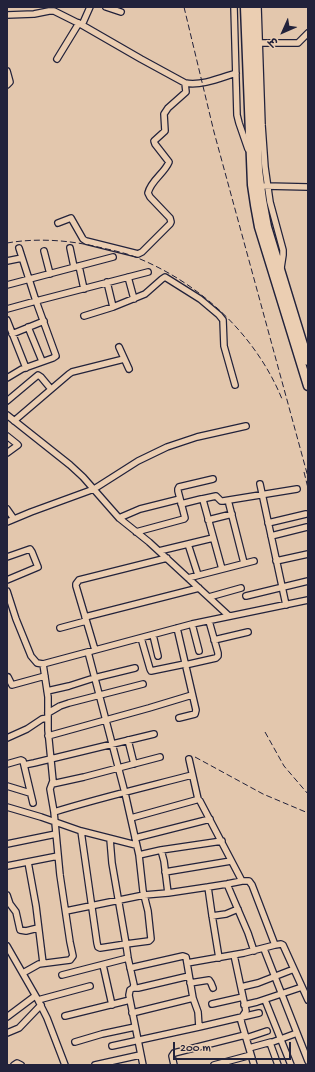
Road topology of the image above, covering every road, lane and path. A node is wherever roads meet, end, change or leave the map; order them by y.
1 (90, 7) edge
2 (106, 7) edge
3 (234, 7) edge
4 (246, 7) edge
5 (253, 7) edge
6 (258, 7) edge
7 (48, 9) edge
8 (120, 12) dead end
9 (7, 15) edge
10 (80, 24) junction
11 (308, 33) edge
12 (259, 42) junction
13 (57, 59) dead end
14 (7, 71) edge
15 (236, 74) junction
16 (185, 83) junction
17 (7, 84) edge
18 (250, 155) junction
19 (264, 186) junction
20 (308, 187) edge
21 (58, 223) dead end
22 (19, 248) dead end
23 (70, 248) dead end
24 (44, 251) dead end
25 (112, 257) dead end
26 (22, 258) junction
27 (7, 261) edge
28 (77, 266) junction
29 (148, 272) dead end
30 (50, 274) junction
31 (128, 277) junction
32 (29, 279) junction
33 (107, 282) junction
34 (7, 285) edge
35 (84, 288) junction
36 (134, 299) junction
37 (36, 301) junction
38 (113, 307) junction
39 (7, 309) edge
40 (84, 316) dead end
41 (7, 320) edge
42 (44, 321) junction
43 (28, 328) junction
44 (12, 334) junction
45 (119, 347) dead end
46 (124, 359) junction
47 (42, 361) junction
48 (308, 361) edge
49 (26, 368) junction
50 (129, 369) dead end
51 (7, 378) edge
52 (235, 385) dead end
53 (308, 386) edge
54 (51, 389) junction
55 (7, 401) edge
56 (10, 419) edge
57 (246, 426) dead end
58 (7, 436) edge
59 (7, 453) edge
60 (213, 480) dead end
61 (260, 484) dead end
62 (94, 489) junction
63 (298, 489) dead end
64 (262, 494) junction
65 (202, 499) junction
66 (181, 501) junction
67 (229, 504) dead end
68 (7, 509) edge
69 (232, 514) junction
70 (306, 514) dead end
71 (119, 518) junction
72 (14, 519) junction
73 (208, 520) junction
74 (7, 522) edge
75 (268, 523) junction
76 (307, 527) edge
77 (136, 532) junction
78 (271, 536) junction
79 (213, 538) junction
80 (188, 544) junction
81 (159, 551) junction
82 (308, 554) edge
83 (7, 557) edge
84 (167, 558) junction
85 (254, 561) dead end
86 (276, 561) junction
87 (244, 564) junction
88 (222, 569) junction
89 (198, 575) junction
90 (188, 578) junction
91 (7, 580) edge
92 (308, 581) edge
93 (199, 588) junction
94 (241, 588) dead end
95 (282, 588) junction
96 (7, 591) edge
97 (246, 596) dead end
98 (209, 597) junction
99 (308, 600) edge
100 (286, 605) junction
101 (10, 613) edge
102 (229, 616) junction
103 (86, 619) junction
104 (209, 621) junction
105 (192, 624) junction
106 (60, 628) dead end
107 (177, 628) junction
108 (248, 632) dead end
109 (153, 635) junction
110 (141, 638) junction
111 (214, 640) junction
112 (95, 650) junction
113 (199, 651) dead end
114 (88, 652) junction
115 (158, 656) dead end
116 (43, 664) junction
117 (185, 664) junction
118 (135, 668) dead end
119 (45, 676) junction
120 (8, 677) dead end
121 (94, 678) junction
122 (143, 684) dead end
123 (10, 686) edge
124 (47, 691) junction
125 (192, 695) junction
126 (100, 696) junction
127 (48, 715) junction
128 (180, 718) dead end
129 (105, 720) junction
130 (154, 734) dead end
131 (48, 736) junction
132 (7, 738) edge
133 (128, 740) junction
134 (112, 744) junction
135 (160, 757) dead end
136 (51, 759) junction
137 (188, 759) dead end
138 (7, 764) edge
139 (134, 764) junction
140 (24, 765) junction
141 (118, 768) junction
142 (192, 775) junction
143 (52, 784) junction
144 (7, 786) edge
145 (30, 793) junction
146 (125, 793) junction
147 (198, 799) junction
148 (33, 803) dead end
149 (7, 807) edge
150 (54, 812) junction
151 (131, 818) junction
152 (210, 819) junction
153 (54, 822) junction
154 (80, 831) junction
155 (56, 834) junction
156 (110, 839) junction
157 (222, 841) junction
158 (135, 842) junction
159 (7, 844) edge
160 (161, 850) junction
161 (139, 855) junction
162 (58, 856) junction
163 (231, 861) junction
164 (28, 862) junction
165 (7, 866) edge
166 (165, 872) junction
167 (242, 880) junction
168 (227, 884) junction
169 (208, 887) junction
170 (168, 893) junction
171 (7, 895) edge
172 (144, 895) junction
173 (118, 901) junction
174 (92, 906) junction
175 (238, 909) junction
176 (66, 911) junction
177 (212, 916) junction
178 (38, 928) junction
179 (126, 944) junction
180 (275, 945) junction
181 (7, 946) edge
182 (264, 949) junction
183 (254, 951) junction
184 (234, 955) junction
185 (128, 958) junction
186 (219, 958) junction
187 (43, 963) junction
188 (187, 963) junction
189 (103, 965) junction
190 (130, 968) junction
191 (294, 969) junction
192 (23, 973) junction
193 (62, 975) dead end
194 (189, 976) junction
195 (275, 977) junction
196 (190, 984) junction
197 (90, 986) dead end
198 (241, 987) junction
199 (302, 987) junction
200 (133, 988) junction
201 (212, 988) dead end
202 (282, 994) junction
203 (243, 997) junction
204 (193, 998) junction
205 (38, 1000) junction
206 (130, 1000) junction
207 (265, 1000) junction
208 (308, 1000) edge
209 (112, 1004) junction
210 (212, 1004) dead end
211 (244, 1005) junction
212 (132, 1013) junction
213 (259, 1013) dead end
214 (65, 1016) dead end
215 (7, 1017) edge
216 (242, 1017) junction
217 (135, 1027) junction
218 (199, 1027) junction
219 (267, 1031) dead end
220 (297, 1033) junction
221 (7, 1034) edge
222 (246, 1037) junction
223 (280, 1038) junction
224 (137, 1041) junction
225 (75, 1042) dead end
226 (271, 1042) junction
227 (112, 1046) dead end
228 (249, 1048) junction
229 (140, 1055) junction
230 (251, 1055) junction
231 (308, 1061) edge
232 (14, 1065) edge
233 (21, 1065) edge
234 (65, 1065) edge
235 (95, 1065) edge
236 (142, 1065) edge
237 (174, 1065) edge
238 (214, 1065) edge
239 (254, 1065) edge
240 (278, 1065) edge
241 (291, 1065) edge

1 - 10 street
2 - 8 street
3 - 15 street
4 - 18 highway
5 - 19 highway
6 - 12 street
7 - 9 street
7 - 10 street
10 - 13 street
10 - 16 street
11 - 12 street
12 - 19 street
14 - 17 street
15 - 16 street
15 - 18 street
16 - 21 street
18 - 53 highway
19 - 20 street
19 - 48 highway
22 - 26 street
23 - 28 street
24 - 30 street
25 - 28 street
26 - 27 street
26 - 32 street
28 - 30 street
28 - 35 street
29 - 31 street
30 - 32 street
31 - 33 street
31 - 36 street
32 - 34 street
32 - 37 street
33 - 35 street
33 - 38 street
35 - 37 street
36 - 38 street
36 - 52 street
37 - 39 street
37 - 42 street
38 - 40 street
41 - 44 street
42 - 43 street
42 - 47 street
43 - 44 street
43 - 47 street
44 - 49 street
45 - 46 street
46 - 50 street
46 - 54 street
47 - 49 street
49 - 51 street
54 - 55 street
54 - 56 street
56 - 62 street
57 - 62 street
58 - 59 street
60 - 66 street
61 - 64 street
62 - 71 street
62 - 72 street
63 - 64 street
64 - 65 street
64 - 75 street
65 - 66 street
65 - 73 street
66 - 71 street
66 - 77 street
67 - 69 street
68 - 72 street
69 - 73 street
69 - 87 street
70 - 75 street
71 - 77 street
72 - 74 street
73 - 79 street
75 - 78 street
76 - 78 street
77 - 81 street
78 - 86 street
79 - 80 street
79 - 88 street
80 - 81 street
80 - 89 street
81 - 84 street
82 - 86 street
83 - 91 street
84 - 90 street
84 - 103 street
85 - 87 street
86 - 95 street
87 - 88 street
88 - 89 street
89 - 90 street
90 - 93 street
92 - 95 street
93 - 98 street
93 - 103 street
94 - 98 street
95 - 97 street
95 - 100 street
96 - 101 street
98 - 102 street
99 - 100 street
100 - 102 street
101 - 116 street
102 - 104 street
103 - 106 street
103 - 112 street
104 - 105 street
104 - 111 street
105 - 107 street
105 - 113 street
107 - 109 street
107 - 117 street
108 - 111 street
109 - 110 street
109 - 115 street
110 - 112 street
110 - 117 street
111 - 117 street
112 - 114 street
114 - 116 street
114 - 121 street
116 - 119 street
117 - 125 street
118 - 121 street
119 - 123 street
119 - 124 street
120 - 123 street
121 - 124 street
121 - 126 street
122 - 126 street
124 - 127 street
125 - 128 street
125 - 129 street
126 - 127 street
126 - 129 street
127 - 131 street
127 - 132 street
129 - 131 street
129 - 134 street
130 - 133 street
131 - 136 street
133 - 134 street
133 - 139 street
134 - 136 street
134 - 141 street
135 - 139 street
136 - 140 street
136 - 143 street
137 - 142 street
138 - 140 street
139 - 141 street
140 - 145 street
141 - 143 street
141 - 146 street
142 - 146 street
142 - 147 street
143 - 150 street
144 - 145 street
145 - 148 street
146 - 150 street
146 - 151 street
147 - 151 street
147 - 152 street
149 - 153 street
150 - 153 street
151 - 158 street
152 - 157 street
152 - 158 street
153 - 154 street
153 - 155 street
154 - 156 street
154 - 174 street
155 - 159 street
155 - 162 street
156 - 158 street
156 - 173 street
157 - 160 street
157 - 163 street
158 - 161 street
160 - 161 street
160 - 166 street
161 - 172 street
162 - 164 street
162 - 176 street
163 - 166 street
163 - 167 street
164 - 165 street
164 - 178 street
166 - 170 street
167 - 168 street
167 - 180 street
168 - 169 street
168 - 175 street
169 - 170 street
169 - 177 street
170 - 172 street
171 - 178 street
172 - 173 street
172 - 179 street
173 - 174 street
173 - 179 street
174 - 176 street
174 - 179 street
175 - 177 street
175 - 183 street
176 - 187 street
177 - 186 street
178 - 187 street
179 - 185 street
180 - 182 street
180 - 191 street
181 - 192 street
182 - 183 street
182 - 195 street
183 - 184 street
184 - 186 street
184 - 198 street
185 - 189 street
185 - 190 street
186 - 188 street
187 - 192 street
188 - 190 street
188 - 194 street
189 - 193 street
189 - 209 street
190 - 200 street
191 - 195 street
191 - 199 street
192 - 205 street
194 - 196 street
194 - 200 street
195 - 198 street
195 - 202 street
196 - 201 street
196 - 204 street
197 - 205 street
198 - 203 street
199 - 202 street
199 - 208 street
200 - 206 street
202 - 207 street
202 - 220 street
203 - 210 street
203 - 211 street
204 - 212 street
204 - 218 street
205 - 215 street
205 - 221 street
205 - 234 street
206 - 209 street
206 - 212 street
207 - 211 street
207 - 223 street
209 - 214 street
211 - 216 street
212 - 217 street
213 - 216 street
216 - 218 street
216 - 222 street
217 - 224 street
217 - 225 street
218 - 224 street
219 - 222 street
220 - 223 street
220 - 231 street
222 - 228 street
222 - 237 street
223 - 226 street
223 - 241 street
224 - 227 street
224 - 229 street
226 - 228 street
226 - 240 street
228 - 230 street
229 - 235 street
229 - 236 street
230 - 238 street
230 - 239 street
232 - 233 street

